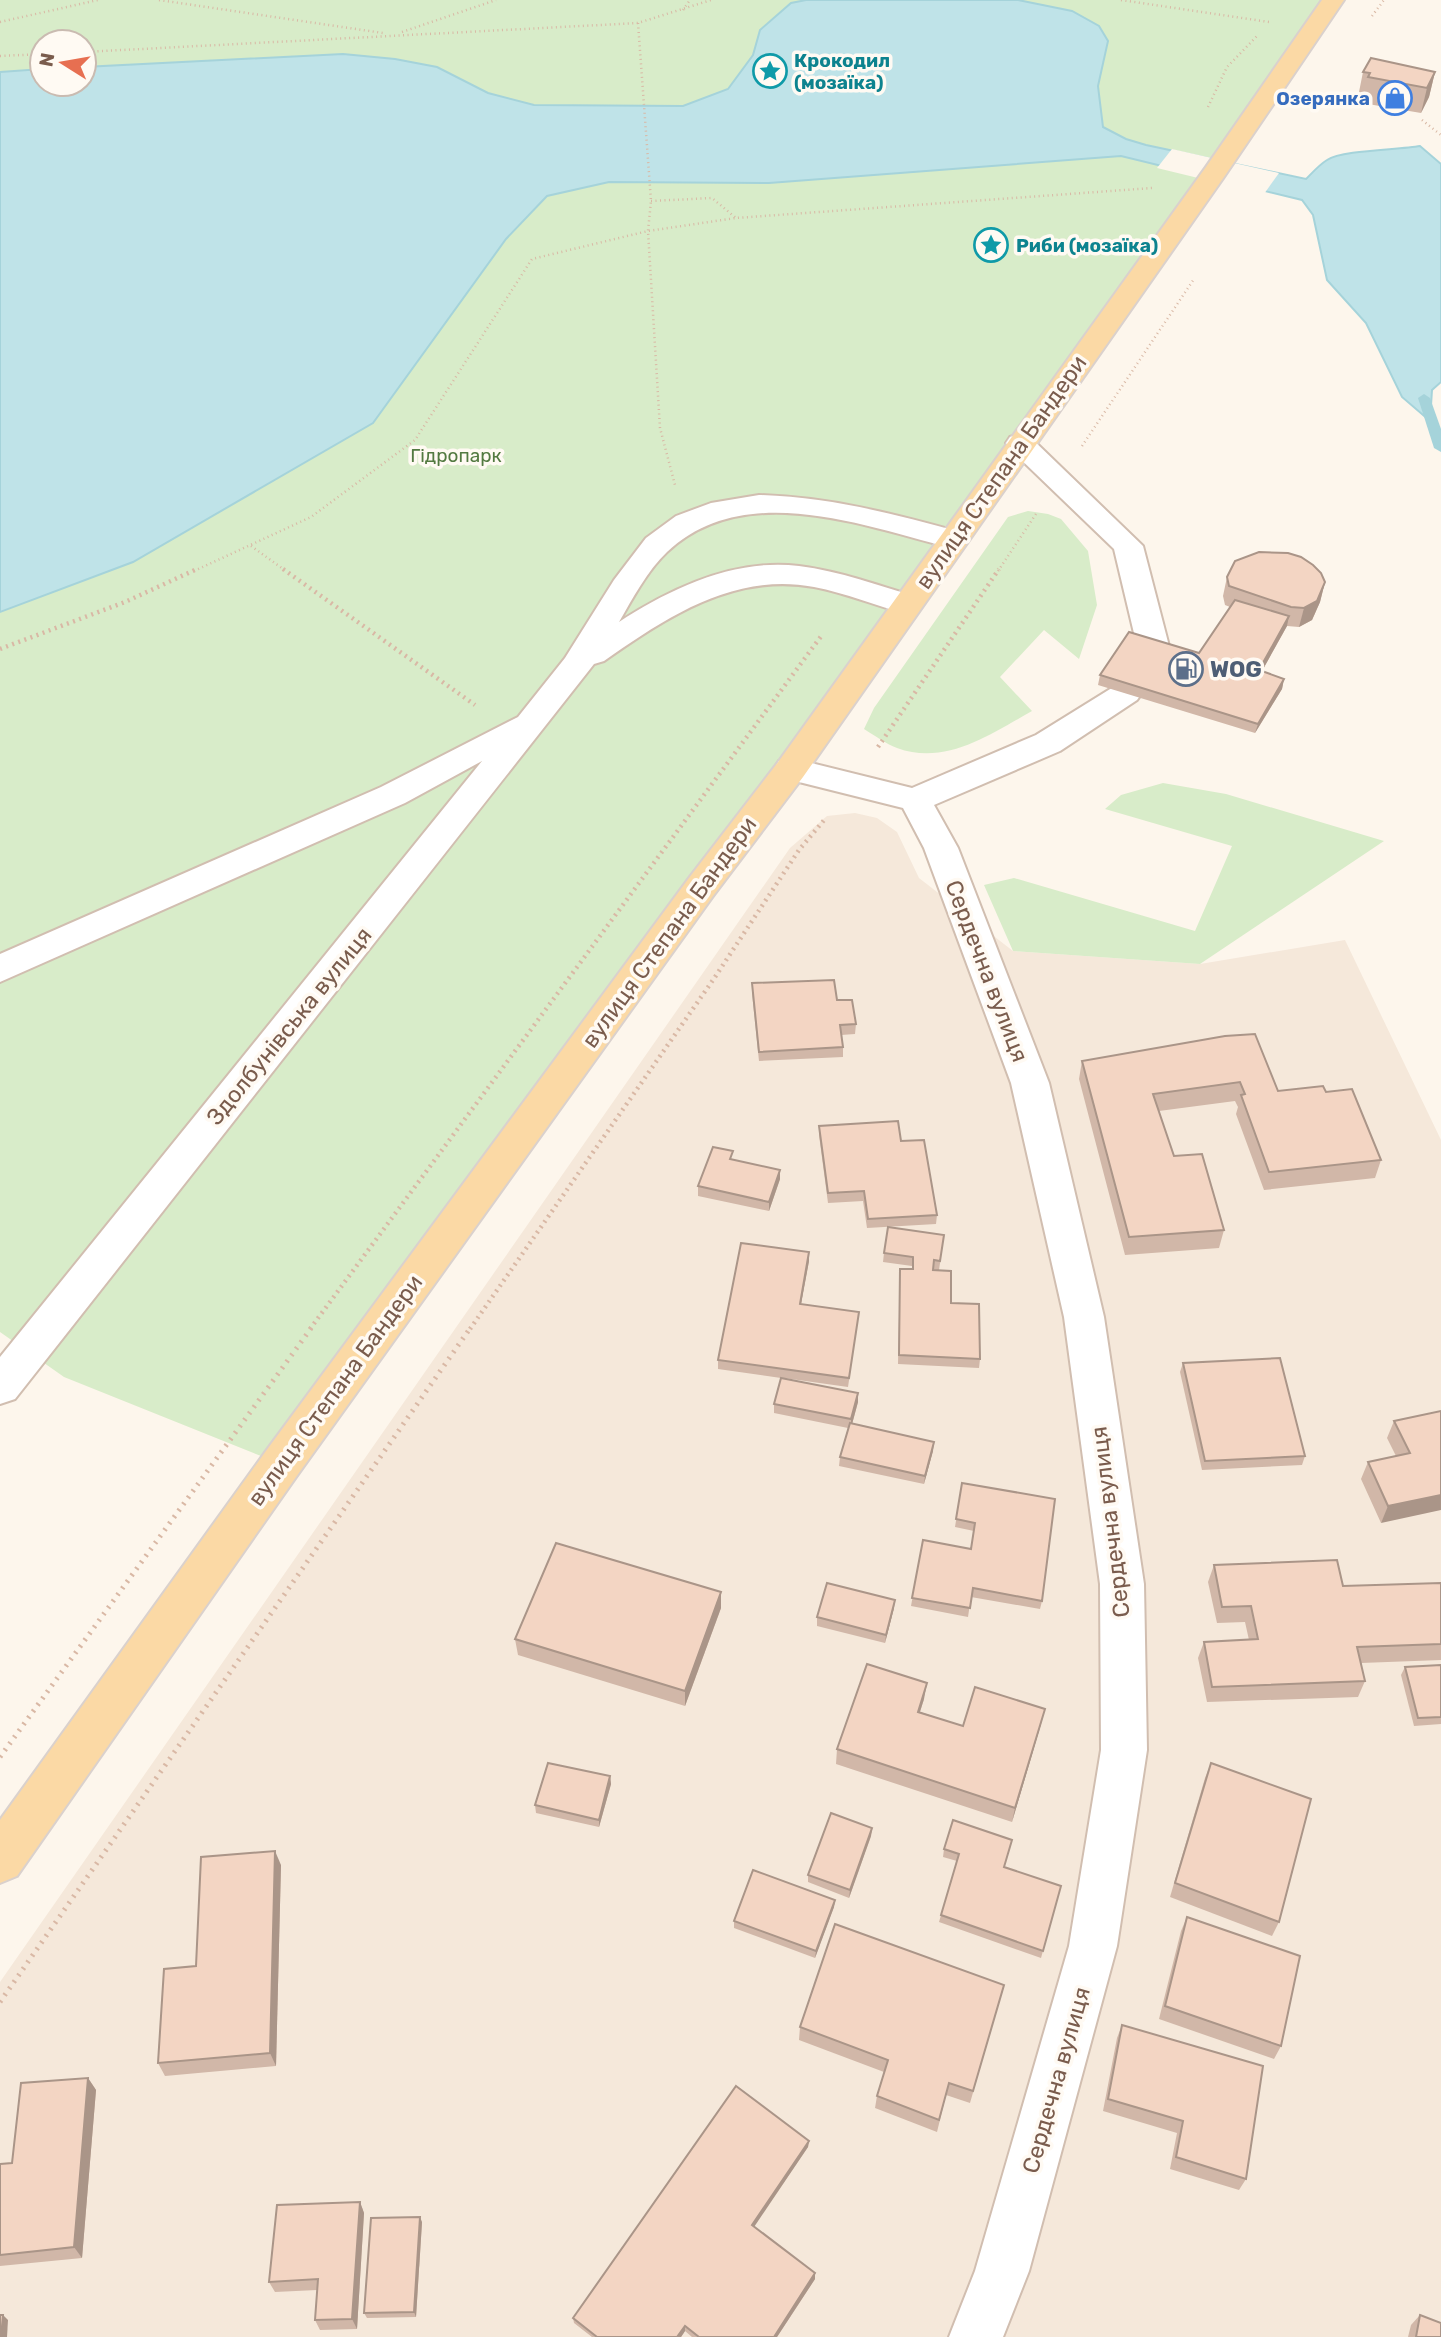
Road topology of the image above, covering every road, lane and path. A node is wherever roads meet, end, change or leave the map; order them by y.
1 (98, 0) edge
2 (159, 0) edge
3 (496, 0) edge
4 (690, 0) edge
5 (711, 0) edge
6 (1121, 0) edge
7 (1330, 5) edge
8 (682, 11) junction
9 (0, 22) edge
10 (638, 23) junction
11 (395, 34) junction
12 (98, 51) edge
13 (28, 55) edge
14 (0, 56) edge
15 (1422, 120) edge
16 (1441, 135) edge
17 (1157, 187) dead end
18 (652, 201) junction
19 (736, 218) junction
20 (648, 231) junction
21 (1020, 443) junction
22 (1059, 480) junction
23 (686, 521) junction
24 (953, 539) junction
25 (251, 545) junction
26 (907, 604) junction
27 (822, 635) dead end
28 (0, 649) edge
29 (1154, 650) edge
30 (577, 666) junction
31 (1126, 693) edge
32 (523, 725) junction
33 (791, 769) junction
34 (852, 785) junction
35 (915, 800) junction
36 (0, 969) edge
37 (7, 1363) edge
38 (0, 1757) edge
39 (0, 1860) edge
40 (0, 2002) edge
41 (976, 2337) edge

1 - 9 path
2 - 11 path
3 - 11 path
4 - 8 path
5 - 8 path
6 - 7 path
7 - 21 main road, вулиця Степана Бандери
8 - 10 path
10 - 11 path
10 - 18 path
11 - 12 path
13 - 14 path
15 - 16 path
17 - 19 path
18 - 19 path
18 - 20 path
19 - 20 path
20 - 23 path
20 - 25 path
21 - 22 street
21 - 24 main road, вулиця Степана Бандери
22 - 29 street
22 - 34 path
23 - 24 street, Здолбунівська вулиця
23 - 30 street, Здолбунівська вулиця
24 - 26 main road, вулиця Степана Бандери
25 - 28 path
25 - 32 path
26 - 30 street, Здолбунівська вулиця
26 - 33 main road, вулиця Степана Бандери
27 - 38 path
30 - 32 street, Здолбунівська вулиця
31 - 35 street
32 - 36 street
32 - 37 street, Здолбунівська вулиця
33 - 34 street
33 - 39 main road, вулиця Степана Бандери
34 - 35 street
34 - 40 path
35 - 41 street, Сердечна вулиця

